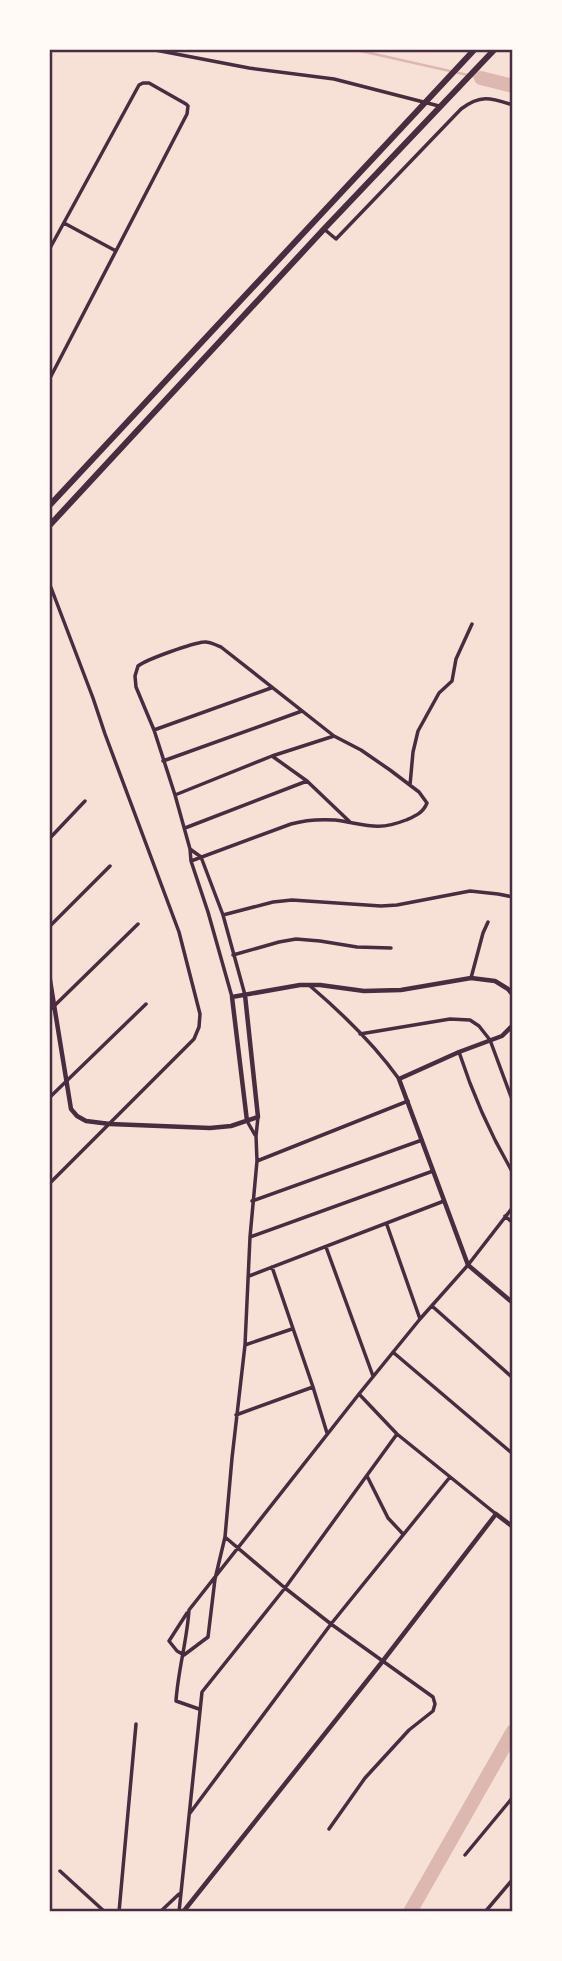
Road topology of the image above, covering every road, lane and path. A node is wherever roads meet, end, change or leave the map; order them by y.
1 (150, 49) edge
2 (475, 49) edge
3 (495, 49) edge
4 (425, 102) junction
5 (513, 105) edge
6 (439, 106) junction
7 (64, 223) junction
8 (324, 229) junction
9 (49, 250) edge
10 (116, 251) junction
11 (49, 380) edge
12 (49, 506) edge
13 (49, 526) edge
14 (50, 585) edge
15 (472, 624) dead end
16 (272, 688) junction
17 (302, 711) junction
18 (154, 730) junction
19 (334, 736) junction
20 (272, 756) junction
21 (163, 761) junction
22 (307, 781) junction
23 (410, 785) junction
24 (175, 794) junction
25 (85, 801) dead end
26 (352, 823) junction
27 (185, 828) junction
28 (49, 839) edge
29 (190, 849) junction
30 (201, 857) junction
31 (191, 861) junction
32 (110, 866) dead end
33 (513, 897) edge
34 (223, 915) junction
35 (488, 922) dead end
36 (138, 924) dead end
37 (49, 927) edge
38 (391, 948) dead end
39 (233, 955) junction
40 (49, 974) edge
41 (471, 978) junction
42 (309, 985) junction
43 (245, 995) junction
44 (513, 995) edge
45 (232, 997) junction
46 (146, 1004) dead end
47 (54, 1006) junction
48 (49, 1011) edge
49 (513, 1026) edge
50 (360, 1034) junction
51 (490, 1040) junction
52 (459, 1052) junction
53 (399, 1080) junction
54 (66, 1081) junction
55 (49, 1098) edge
56 (408, 1101) junction
57 (513, 1102) edge
58 (258, 1117) junction
59 (247, 1121) junction
60 (110, 1124) junction
61 (256, 1136) junction
62 (422, 1139) junction
63 (257, 1161) junction
64 (433, 1171) junction
65 (513, 1173) edge
66 (49, 1184) edge
67 (252, 1201) junction
68 (444, 1201) junction
69 (513, 1207) edge
70 (505, 1216) junction
71 (513, 1223) edge
72 (386, 1224) junction
73 (250, 1237) junction
74 (326, 1247) junction
75 (468, 1265) junction
76 (272, 1267) junction
77 (249, 1276) junction
78 (513, 1303) edge
79 (432, 1306) junction
80 (420, 1319) junction
81 (293, 1328) junction
82 (245, 1345) junction
83 (394, 1353) junction
84 (373, 1376) junction
85 (513, 1378) edge
86 (313, 1387) junction
87 (359, 1394) junction
88 (236, 1415) junction
89 (327, 1433) junction
90 (397, 1434) junction
91 (513, 1454) edge
92 (367, 1476) junction
93 (450, 1477) junction
94 (496, 1514) junction
95 (513, 1527) edge
96 (404, 1534) junction
97 (225, 1538) junction
98 (239, 1548) junction
99 (215, 1579) junction
100 (285, 1588) junction
101 (189, 1610) junction
102 (331, 1624) junction
103 (184, 1655) junction
104 (382, 1662) junction
105 (200, 1709) junction
106 (136, 1724) dead end
107 (513, 1797) edge
108 (190, 1813) junction
109 (329, 1829) dead end
110 (465, 1855) dead end
111 (60, 1871) dead end
112 (513, 1880) edge
113 (180, 1893) junction
114 (105, 1912) edge
115 (119, 1912) edge
116 (160, 1912) edge
117 (181, 1912) edge
118 (485, 1912) edge

1 - 4 street
2 - 4 highway
3 - 6 highway
4 - 6 street
4 - 12 highway
5 - 8 street
6 - 8 highway
7 - 9 street
7 - 10 street
7 - 10 street
8 - 13 highway
10 - 11 street
14 - 60 street
15 - 23 street
16 - 17 street
16 - 18 street
16 - 18 street
17 - 19 street
17 - 21 street
18 - 21 street
19 - 20 street
19 - 23 street
20 - 22 street
20 - 24 street
21 - 24 street
22 - 26 street
22 - 27 street
23 - 26 street
24 - 27 street
25 - 28 street
26 - 30 street
27 - 29 street
29 - 30 street
29 - 31 street
30 - 31 street
30 - 34 street
31 - 45 street
32 - 37 street
33 - 34 street
34 - 39 street
35 - 41 street
36 - 47 street
38 - 39 street
39 - 43 street
40 - 47 street
41 - 42 street
41 - 44 street
42 - 43 street
42 - 50 street
43 - 45 street
43 - 58 street
45 - 59 street
46 - 54 street
47 - 48 street
47 - 54 street
49 - 51 street
50 - 51 street
50 - 53 street
51 - 52 street
51 - 57 street
52 - 53 street
52 - 65 street
53 - 56 street
54 - 55 street
54 - 60 street
56 - 62 street
56 - 63 street
58 - 59 street
58 - 61 street
59 - 60 street
59 - 61 street
60 - 66 street
61 - 63 street
62 - 64 street
62 - 67 street
63 - 67 street
64 - 68 street
64 - 73 street
67 - 73 street
68 - 72 street
68 - 75 street
69 - 70 street
70 - 71 street
70 - 75 street
72 - 74 street
72 - 80 street
73 - 77 street
74 - 76 street
74 - 84 street
75 - 78 street
75 - 79 street
76 - 77 street
76 - 81 street
77 - 82 street
79 - 80 street
79 - 85 street
80 - 83 street
81 - 82 street
81 - 86 street
82 - 88 street
83 - 84 street
83 - 91 street
84 - 87 street
86 - 88 street
86 - 89 street
87 - 89 street
87 - 90 street
88 - 97 street
89 - 98 street
90 - 92 street
90 - 93 street
92 - 96 street
92 - 100 street
93 - 94 street
93 - 96 street
94 - 95 street
94 - 104 street
96 - 102 street
97 - 98 street
97 - 99 street
98 - 99 street
98 - 100 street
99 - 101 street
99 - 103 street
100 - 102 street
100 - 105 street
101 - 103 street
101 - 103 street
102 - 104 street
102 - 108 street
103 - 105 street
104 - 109 street
104 - 117 street
105 - 108 street
106 - 115 street
107 - 110 street
108 - 113 street
111 - 114 street
112 - 118 street
113 - 116 street
113 - 117 street

